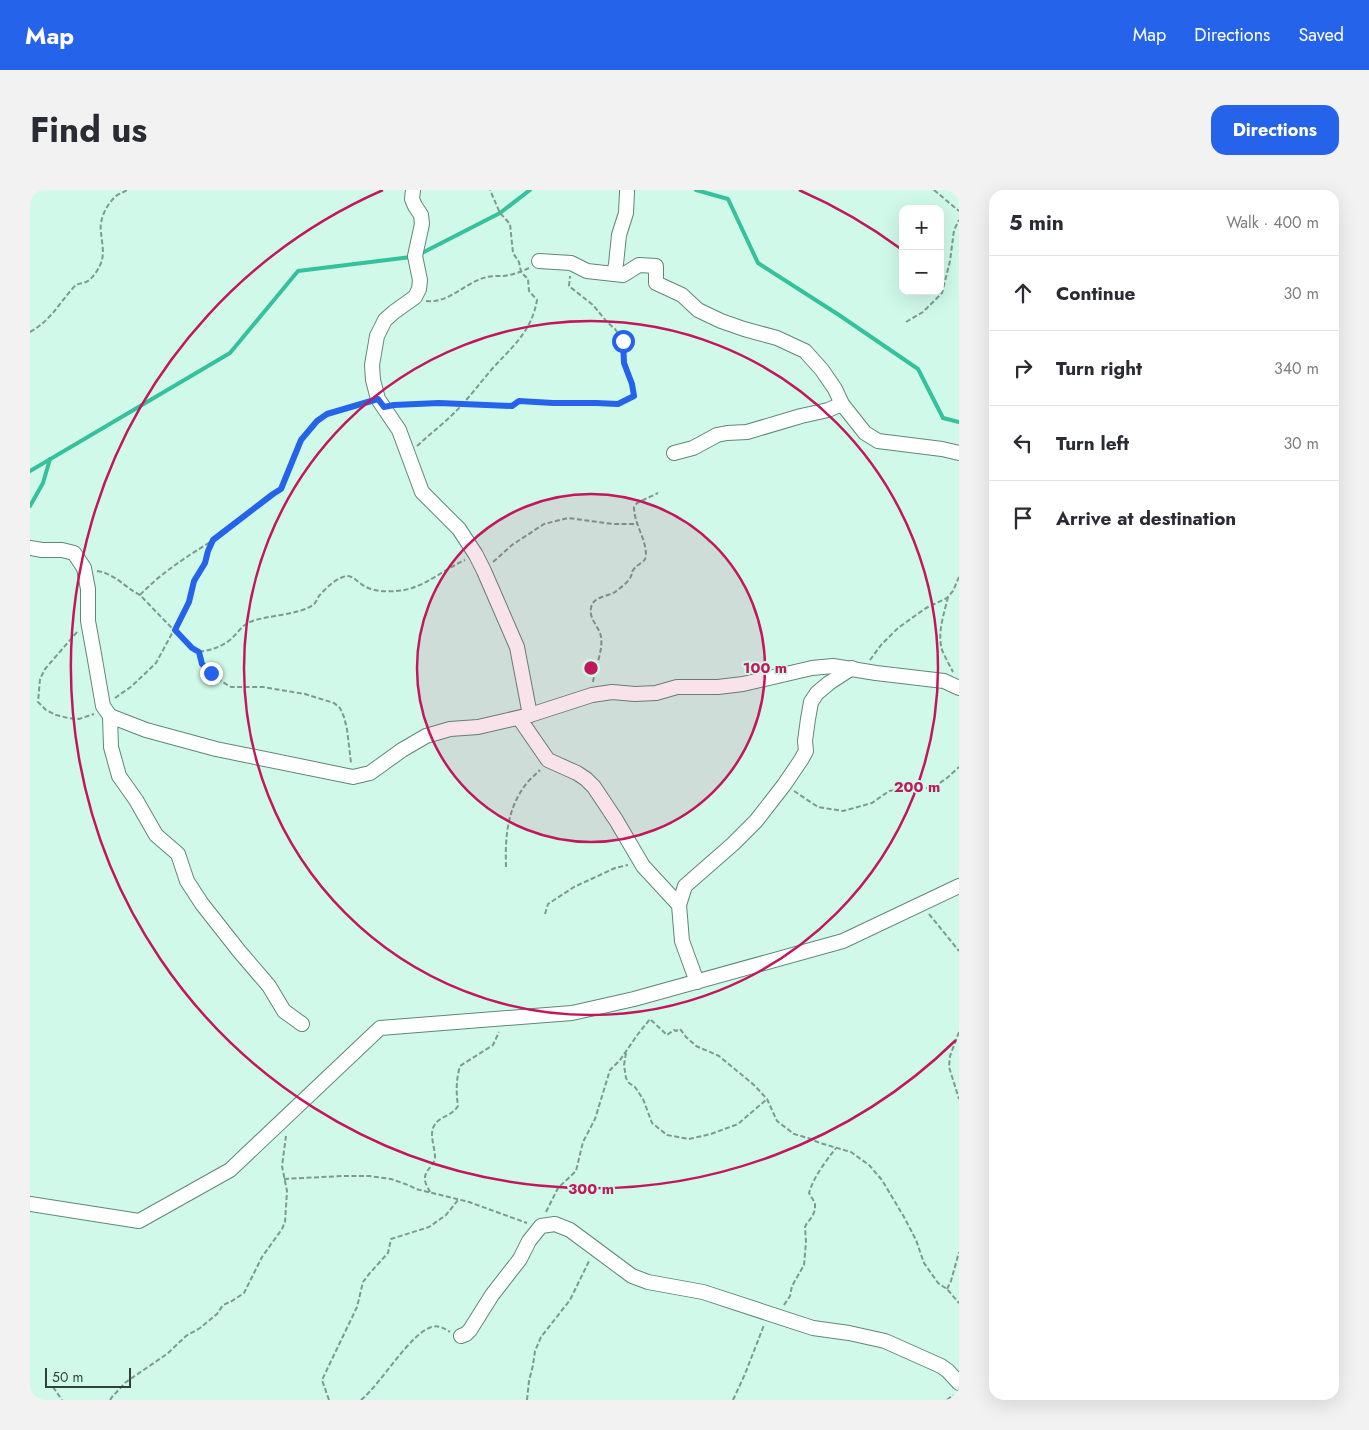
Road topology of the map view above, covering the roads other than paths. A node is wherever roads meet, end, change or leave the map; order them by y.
1 (413, 190) edge
2 (627, 192) dead end
3 (539, 261) road end
4 (614, 274) junction
5 (842, 404) junction
6 (674, 453) dead end
7 (959, 453) edge
8 (30, 548) edge
9 (854, 668) junction
10 (957, 681) edge
11 (107, 711) junction
12 (524, 717) junction
13 (959, 886) edge
14 (679, 905) junction
15 (697, 982) junction
16 (302, 1024) dead end
17 (30, 1204) edge
18 (461, 1336) road end
19 (959, 1383) edge

1 - 12 street
2 - 4 street
3 - 4 street
4 - 5 street
5 - 6 street
5 - 7 street
8 - 11 street
9 - 10 street
9 - 12 street
9 - 14 street
11 - 12 street
11 - 16 street
12 - 14 street
13 - 15 street
14 - 15 street
15 - 17 street
18 - 19 street

